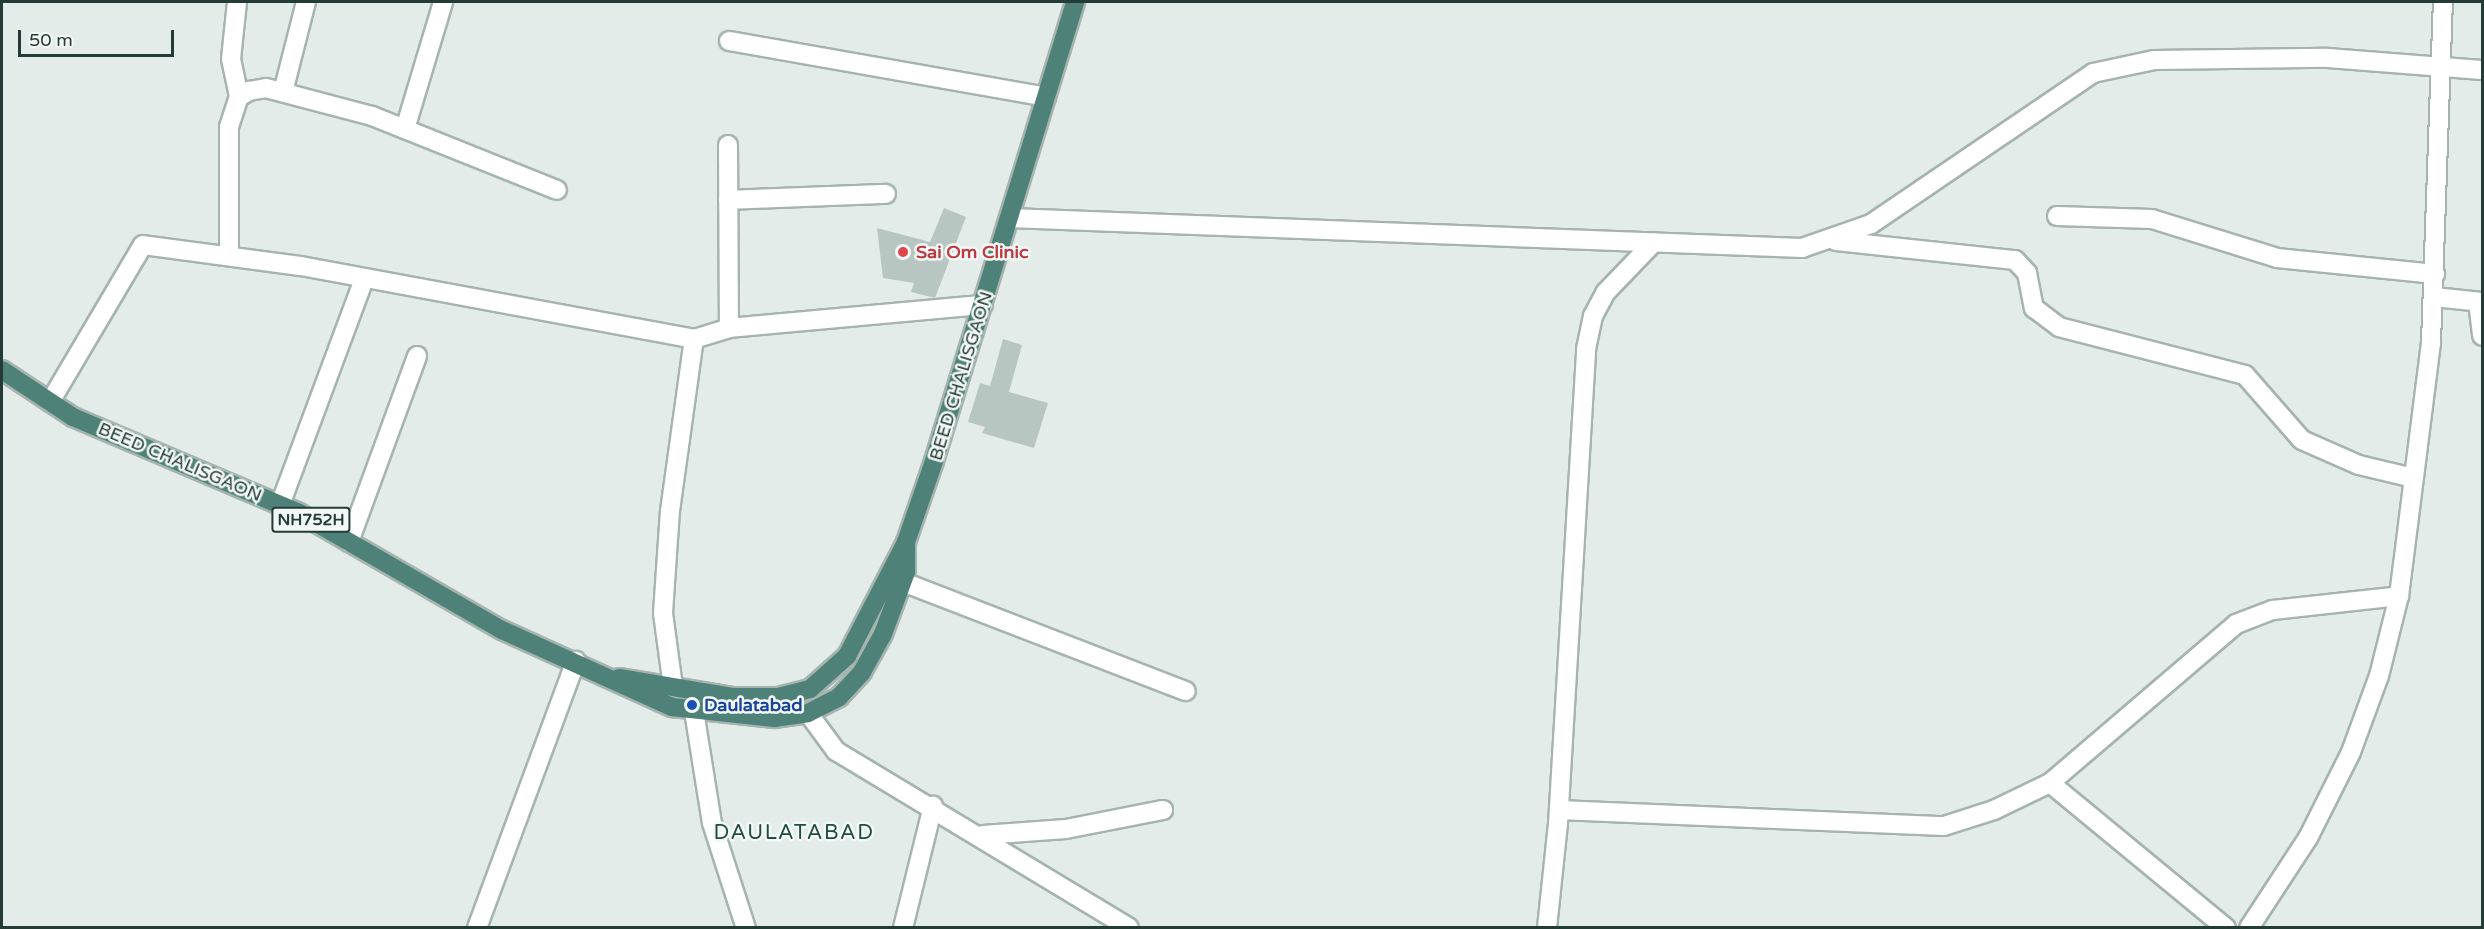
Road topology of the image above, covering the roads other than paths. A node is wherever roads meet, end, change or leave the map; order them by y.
1 (237, 2) edge
2 (306, 2) edge
3 (443, 2) edge
4 (1075, 2) edge
5 (2443, 2) edge
6 (729, 41) dead end
7 (2440, 68) junction
8 (2482, 70) edge
9 (283, 92) junction
10 (239, 97) junction
11 (1046, 97) junction
12 (405, 129) junction
13 (728, 145) dead end
14 (557, 190) dead end
15 (886, 194) dead end
16 (728, 200) junction
17 (2057, 216) dead end
18 (1010, 218) junction
19 (1834, 240) junction
20 (1654, 242) junction
21 (229, 255) junction
22 (2435, 274) junction
23 (364, 279) junction
24 (2434, 297) junction
25 (2480, 302) edge
26 (983, 305) junction
27 (729, 328) junction
28 (2482, 336) edge
29 (694, 339) junction
30 (417, 356) dead end
31 (2, 370) edge
32 (50, 402) junction
33 (2413, 478) junction
34 (280, 505) junction
35 (349, 542) junction
36 (906, 542) junction
37 (903, 582) junction
38 (2399, 596) junction
39 (576, 661) junction
40 (618, 678) junction
41 (673, 687) junction
42 (1186, 691) dead end
43 (694, 711) junction
44 (808, 713) junction
45 (2050, 783) junction
46 (933, 806) junction
47 (1163, 810) dead end
48 (1559, 810) junction
49 (983, 835) junction
50 (477, 927) edge
51 (746, 927) edge
52 (903, 927) edge
53 (1129, 927) edge
54 (1547, 927) edge
55 (2226, 927) edge
56 (2249, 927) edge

1 - 10 street
2 - 9 street
3 - 12 street
4 - 11 highway, BEED CHALISGAON / NH752H
5 - 7 street
6 - 11 street
7 - 8 street
7 - 19 street
7 - 22 street
9 - 10 street
9 - 12 street
10 - 21 street
11 - 18 highway, BEED CHALISGAON / NH752H
12 - 14 street
13 - 16 street
15 - 16 street
16 - 27 street
17 - 22 street
18 - 20 street
18 - 26 highway, BEED CHALISGAON / NH752H
19 - 20 street
19 - 33 street
20 - 48 street
21 - 23 street
21 - 32 street
22 - 24 street
23 - 29 street
23 - 34 street
24 - 25 street
24 - 33 street
25 - 28 street
26 - 27 street
26 - 36 highway, BEED CHALISGAON / NH752H
27 - 29 street
29 - 41 street
30 - 35 street
31 - 32 highway, BEED CHALISGAON / NH752H
32 - 34 highway, BEED CHALISGAON / NH752H
33 - 38 street
34 - 35 highway, BEED CHALISGAON / NH752H
35 - 39 highway, BEED CHALISGAON / NH752H
36 - 37 highway, BEED CHALISGAON / NH752H
36 - 41 highway, BEED CHALISGAON / NH752H
37 - 42 street
37 - 44 highway, BEED CHALISGAON / NH752H
38 - 45 street
38 - 56 street
39 - 40 highway, BEED CHALISGAON / NH752H
39 - 50 street
40 - 41 highway, BEED CHALISGAON / NH752H
40 - 43 highway, BEED CHALISGAON / NH752H
43 - 44 highway, BEED CHALISGAON / NH752H
43 - 51 street
44 - 46 street
45 - 48 street
45 - 55 street
46 - 49 street
46 - 52 street
47 - 49 street
48 - 54 street
49 - 53 street

